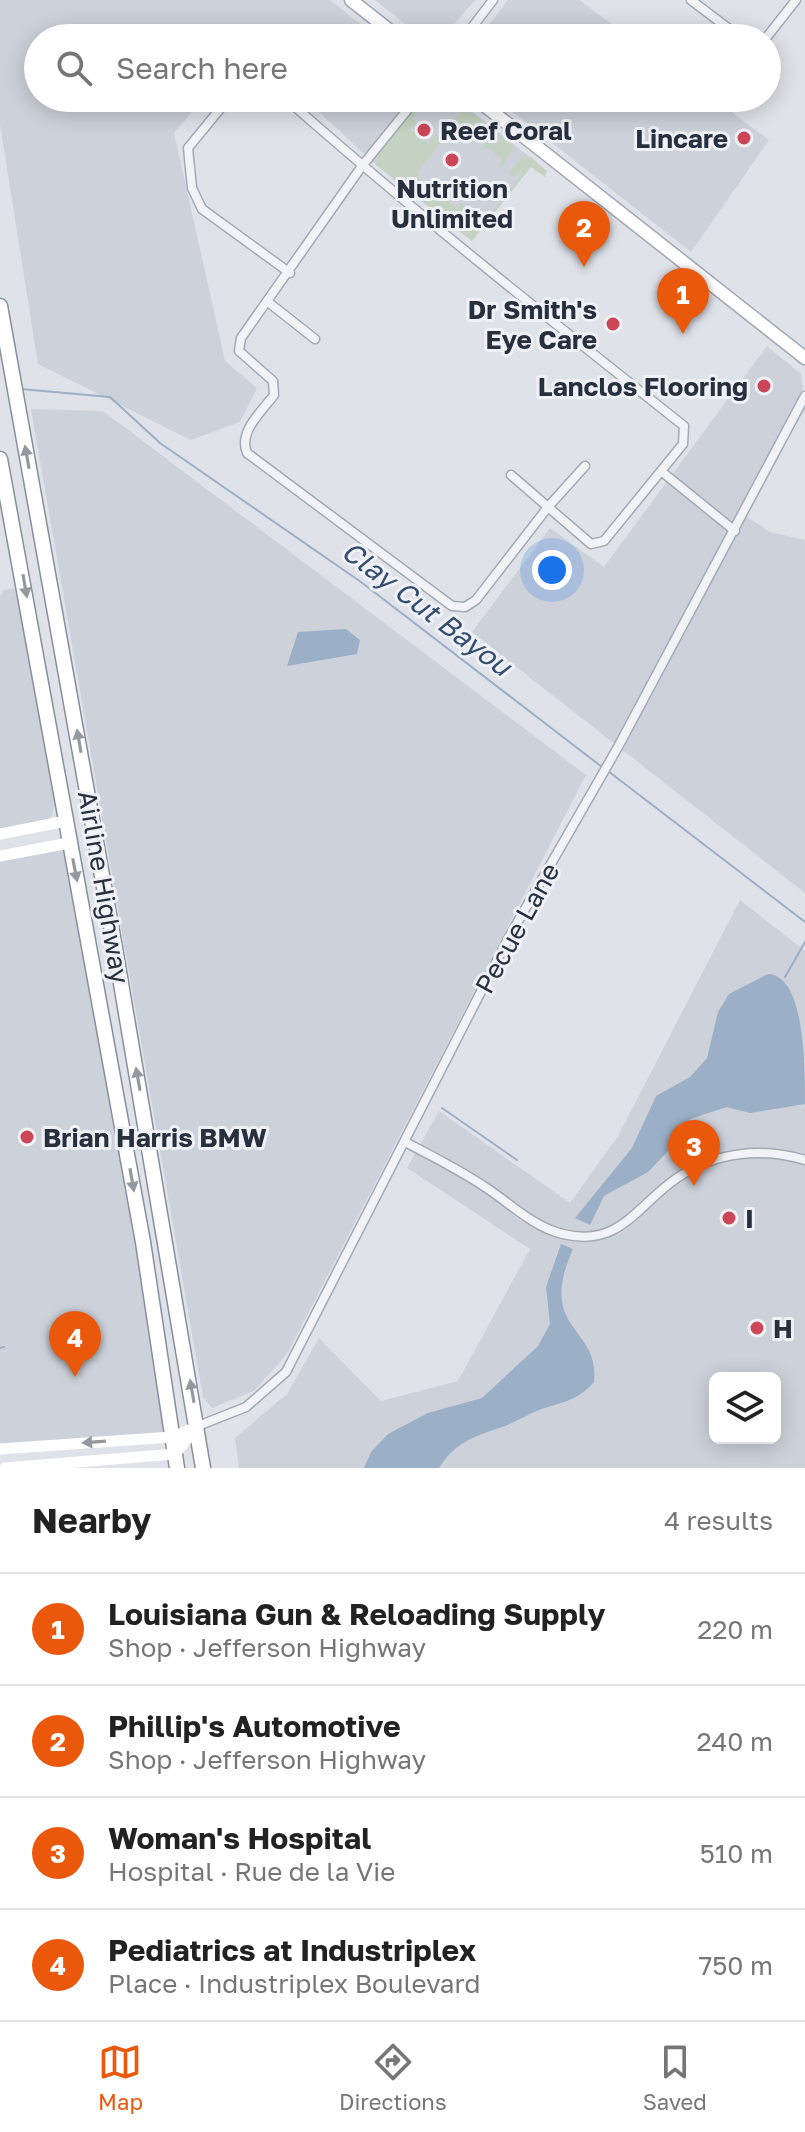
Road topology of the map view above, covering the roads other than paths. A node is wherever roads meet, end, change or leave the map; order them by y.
1 (351, 0) edge
2 (493, 0) edge
3 (691, 0) edge
4 (796, 0) edge
5 (381, 24) edge
6 (475, 24) edge
7 (723, 24) edge
8 (777, 24) edge
9 (218, 112) edge
10 (301, 112) edge
11 (406, 112) edge
12 (493, 112) edge
13 (362, 166) junction
14 (290, 273) junction
15 (268, 302) junction
16 (0, 306) edge
17 (315, 339) dead end
18 (805, 358) edge
19 (805, 396) edge
20 (0, 459) edge
21 (585, 466) dead end
22 (661, 471) junction
23 (511, 475) dead end
24 (36, 505) junction
25 (548, 507) junction
26 (5, 509) edge
27 (735, 531) junction
28 (92, 819) junction
29 (66, 821) junction
30 (5, 833) edge
31 (96, 839) junction
32 (69, 843) junction
33 (13, 854) junction
34 (0, 856) edge
35 (115, 948) junction
36 (91, 950) junction
37 (405, 1142) junction
38 (805, 1160) edge
39 (198, 1426) junction
40 (172, 1437) junction
41 (0, 1449) edge
42 (176, 1461) edge
43 (5, 1468) edge
44 (203, 1468) edge

1 - 5 main road
2 - 6 street
3 - 7 street
4 - 8 street
9 - 14 street
10 - 13 street
11 - 13 street
12 - 18 main road
13 - 14 street
13 - 22 street
14 - 15 street
15 - 17 street
15 - 25 street
24 -> 16 highway, Airline Highway
19 - 27 street, Pecue Lane
20 - 26 highway, Airline Highway
21 - 25 street
22 - 25 street
22 - 27 street
23 - 25 street
24 - 26 highway
28 -> 24 highway, Airline Highway
26 -> 29 highway, Airline Highway
27 - 37 street, Pecue Lane
28 - 29 highway
28 - 31 highway, Airline Highway
29 - 30 street
29 - 32 highway, Airline Highway
30 - 33 street
31 - 32 highway
31 - 35 highway, Airline Highway
32 - 33 street
32 -> 36 highway, Airline Highway
33 - 34 street
35 - 36 highway
39 -> 35 highway, Airline Highway
36 -> 40 highway, Airline Highway
37 - 38 street
37 - 39 street, Pecue Lane
39 - 40 street
39 - 42 street
39 - 44 highway, Airline Highway
40 -> 41 street
40 - 42 highway, Airline Highway
42 - 43 street

